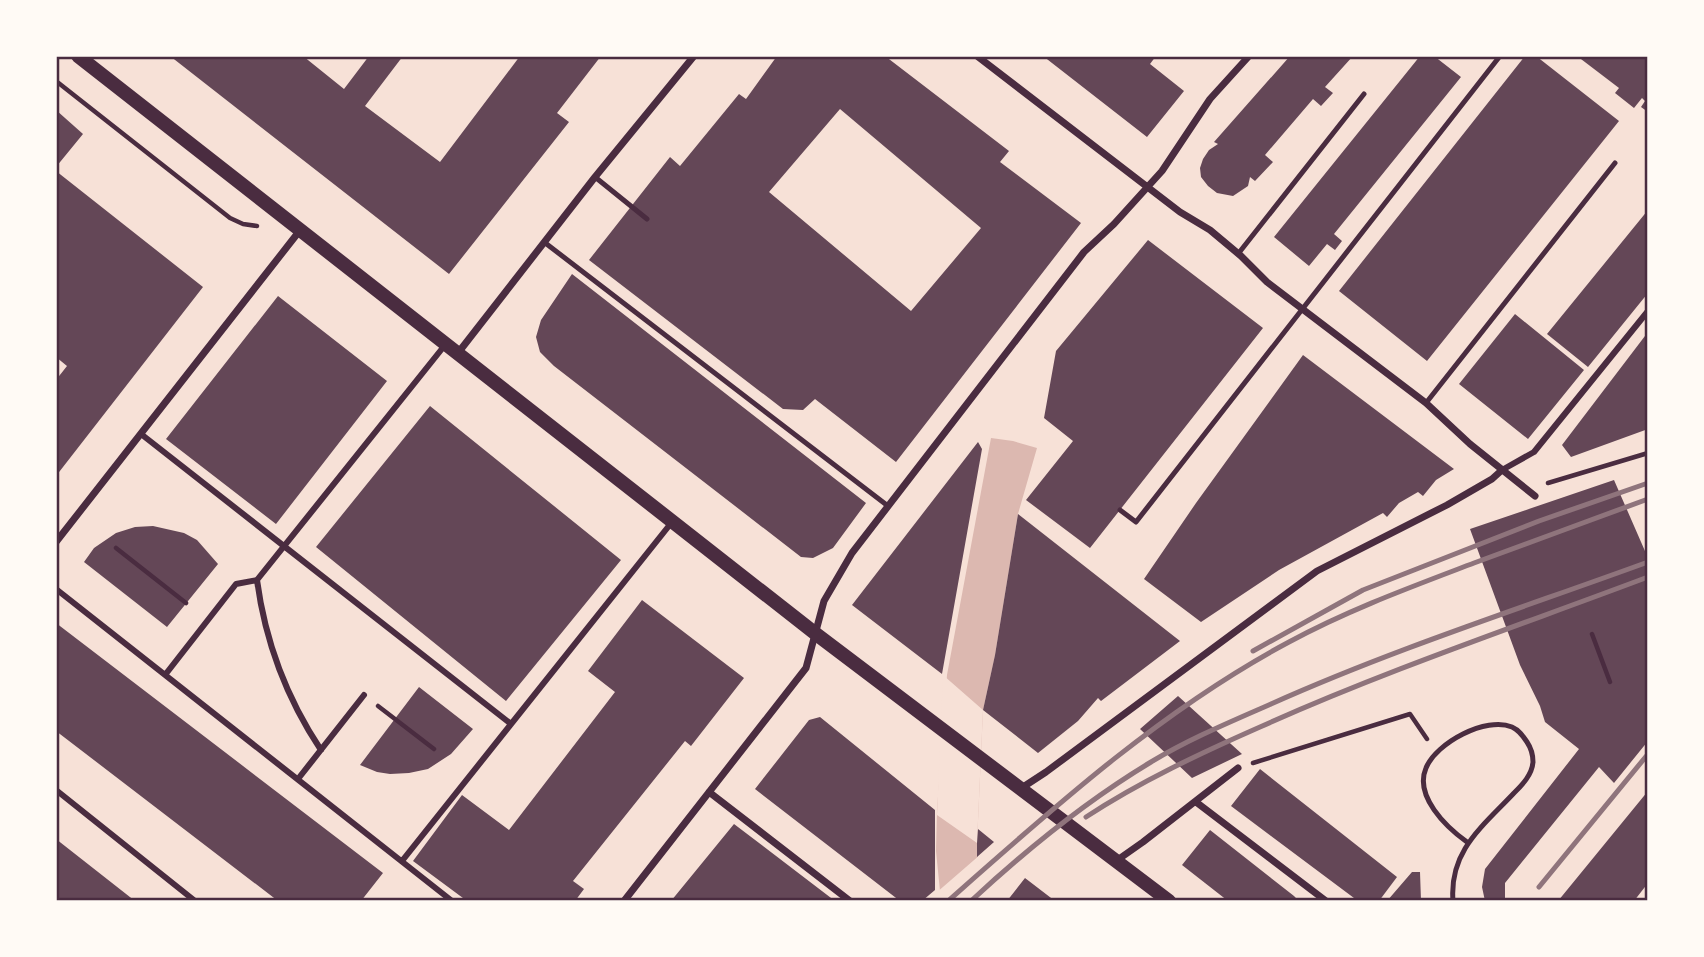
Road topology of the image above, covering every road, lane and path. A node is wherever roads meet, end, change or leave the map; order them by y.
1 (78, 56) edge
2 (694, 56) edge
3 (977, 56) edge
4 (1249, 56) edge
5 (1500, 56) edge
6 (56, 81) edge
7 (1364, 94) dead end
8 (1615, 163) dead end
9 (595, 177) junction
10 (1147, 187) junction
11 (648, 219) dead end
12 (297, 225) junction
13 (544, 242) junction
14 (1238, 254) junction
15 (1301, 309) junction
16 (1648, 311) edge
17 (452, 348) junction
18 (1426, 403) junction
19 (141, 434) junction
20 (1648, 453) edge
21 (1502, 470) junction
22 (1527, 490) junction
23 (1535, 496) dead end
24 (888, 506) junction
25 (1120, 510) dead end
26 (673, 520) junction
27 (56, 542) edge
28 (284, 546) junction
29 (116, 548) dead end
30 (257, 580) junction
31 (56, 589) edge
32 (186, 603) dead end
33 (816, 634) junction
34 (1592, 634) dead end
35 (165, 674) junction
36 (1610, 682) dead end
37 (364, 695) joint
38 (511, 724) junction
39 (434, 749) dead end
40 (321, 750) junction
41 (1436, 751) junction
42 (1238, 768) joint
43 (298, 779) junction
44 (1019, 789) junction
45 (56, 790) edge
46 (709, 792) junction
47 (1196, 802) junction
48 (1467, 842) junction
49 (402, 861) junction
50 (1115, 861) junction
51 (195, 901) edge
52 (452, 901) edge
53 (624, 901) edge
54 (850, 901) edge
55 (1169, 901) edge
56 (1326, 901) edge
57 (1453, 901) edge

1 - 12 main road
2 - 9 street
3 - 10 street
4 - 10 street
5 - 15 lane
6 - 12 path
7 - 14 lane
8 - 18 lane
9 - 11 lane
9 - 13 street
10 - 14 street
10 - 24 street
12 - 17 main road
12 - 19 street
13 - 17 street
13 - 24 lane
14 - 15 street
15 - 18 street
15 - 25 lane
16 - 21 street
17 - 26 main road
17 - 28 street
18 - 21 street
19 - 27 street
19 - 28 street
20 - 22 path
21 - 22 street
21 - 44 street
22 - 23 street
24 - 33 street
26 - 33 main road
26 - 38 street
28 - 30 street
28 - 38 street
29 - 32 path
30 - 35 street
30 - 40 street
31 - 35 street
33 - 44 main road
33 - 46 street
34 - 36 path
35 - 43 street
37 - 39 path
37 - 40 street
38 - 49 street
40 - 43 street
41 - 42 path
41 - 48 lane
41 - 48 lane
42 - 47 street
43 - 49 street
44 - 50 main road
45 - 51 street
46 - 53 street
46 - 54 street
47 - 50 street
47 - 56 street
48 - 57 lane
49 - 52 street
50 - 55 main road

